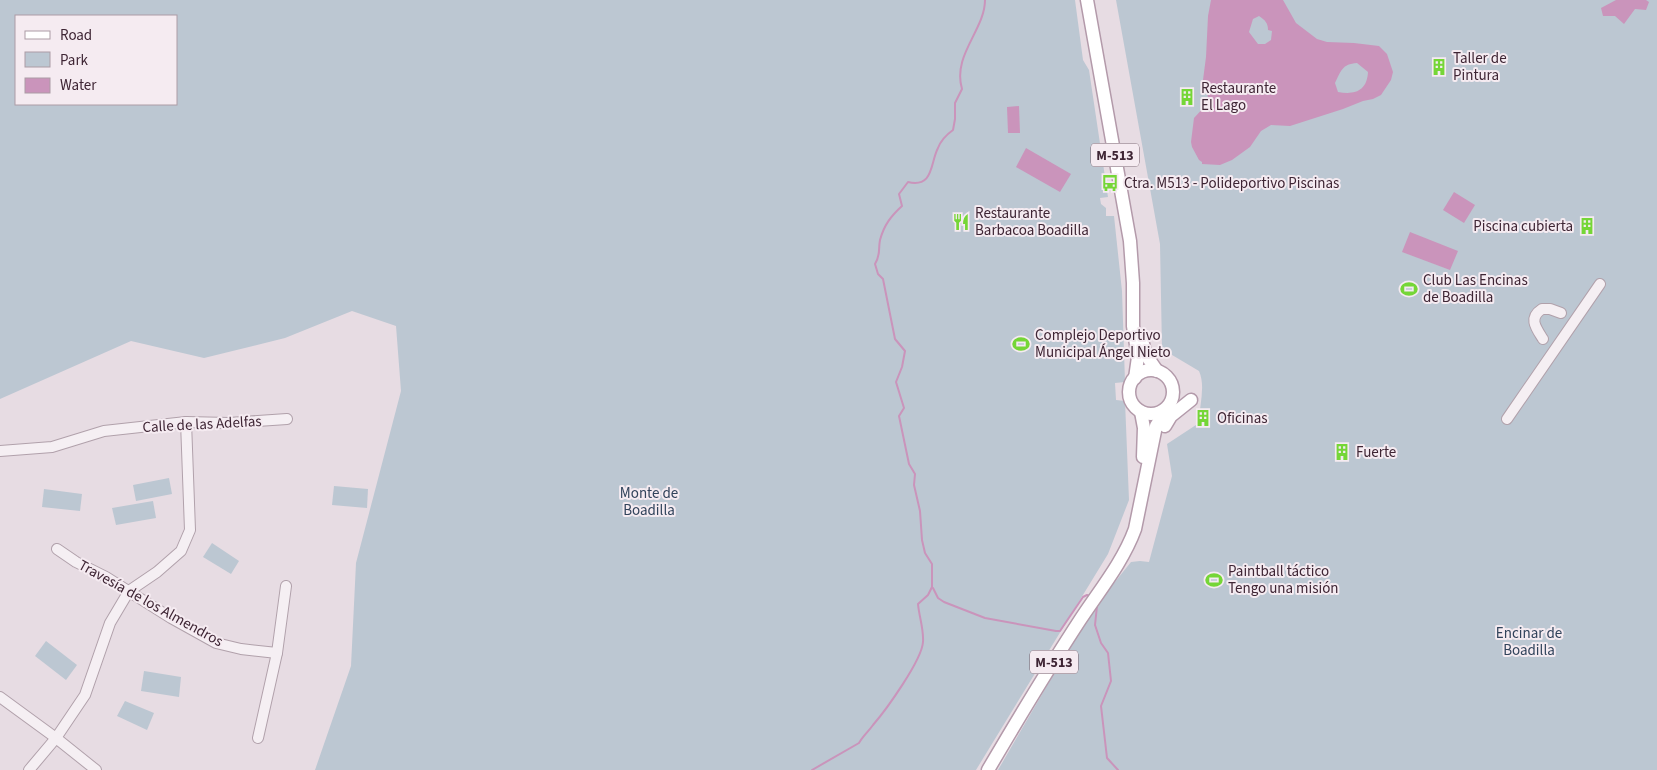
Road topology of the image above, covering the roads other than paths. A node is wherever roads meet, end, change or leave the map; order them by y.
1 (1087, 0) edge
2 (1133, 283) junction
3 (1600, 284) dead end
4 (1561, 313) dead end
5 (1543, 339) dead end
6 (1157, 371) junction
7 (1135, 378) junction
8 (1191, 400) dead end
9 (1168, 407) junction
10 (1141, 412) junction
11 (1507, 418) dead end
12 (287, 419) dead end
13 (186, 422) junction
14 (0, 451) edge
15 (1135, 529) junction
16 (57, 549) dead end
17 (1122, 555) junction
18 (286, 586) dead end
19 (129, 591) junction
20 (277, 653) junction
21 (0, 697) edge
22 (56, 738) junction
23 (258, 738) dead end
24 (29, 770) edge
25 (96, 770) edge
26 (988, 770) edge

1 - 2 main road, M-513
2 - 6 main road, M-513
2 - 7 main road, M-513
3 - 11 street
4 - 5 street
6 - 7 main road
6 - 9 main road, M-513
7 - 10 main road, M-513
8 - 15 main road
9 - 10 main road
9 - 15 main road, M-513
10 - 17 main road, M-513
12 - 13 street, Calle de las Adelfas
13 - 14 street, Calle de las Adelfas
13 - 19 street
15 - 17 main road, M-513
16 - 19 street, Travesía de los Almendros
17 - 26 main road, M-513
18 - 20 street
19 - 20 street, Travesía de los Almendros
19 - 22 street
20 - 23 street
21 - 22 street
22 - 24 street
22 - 25 street

